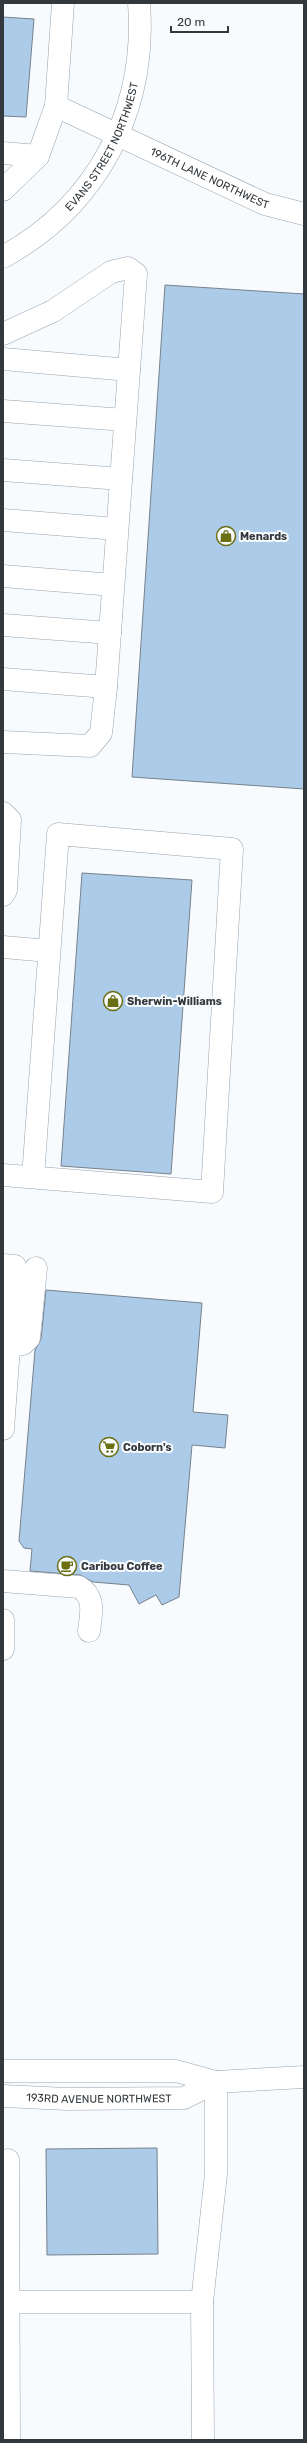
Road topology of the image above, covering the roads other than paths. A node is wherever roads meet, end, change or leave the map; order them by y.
1 (63, 3) edge
2 (139, 3) edge
3 (56, 106) junction
4 (119, 134) junction
5 (3, 153) edge
6 (38, 156) junction
7 (3, 190) edge
8 (304, 214) edge
9 (3, 257) edge
10 (3, 334) edge
11 (3, 359) edge
12 (129, 370) junction
13 (3, 411) edge
14 (125, 420) junction
15 (3, 470) edge
16 (121, 479) junction
17 (3, 520) edge
18 (118, 529) junction
19 (3, 576) edge
20 (114, 585) junction
21 (3, 625) edge
22 (110, 634) junction
23 (3, 679) edge
24 (106, 687) junction
25 (3, 742) edge
26 (3, 813) edge
27 (3, 895) edge
28 (3, 947) edge
29 (49, 951) junction
30 (3, 1174) edge
31 (33, 1177) junction
32 (3, 1265) edge
33 (36, 1268) dead end
34 (10, 1346) junction
35 (3, 1429) edge
36 (3, 1581) edge
37 (3, 1620) edge
38 (89, 1631) dead end
39 (3, 1650) edge
40 (3, 2070) edge
41 (304, 2077) edge
42 (216, 2082) junction
43 (3, 2096) edge
44 (8, 2160) dead end
45 (5, 2302) edge
46 (202, 2302) junction
47 (6, 2417) edge
48 (9, 2440) edge
49 (203, 2440) edge

1 - 3 street
2 - 4 street, EVANS STREET NORTHWEST
3 - 4 street, 196TH LANE NORTHWEST
3 - 6 street
4 - 8 street, 196TH LANE NORTHWEST
4 - 9 street, EVANS STREET NORTHWEST
5 - 6 street
6 - 7 street
10 - 12 street
11 - 12 street
12 - 14 street
13 - 14 street
14 - 16 street
15 - 16 street
16 - 18 street
17 - 18 street
18 - 20 street
19 - 20 street
20 - 22 street
21 - 22 street
22 - 24 street
23 - 24 street
24 - 25 street
26 - 27 street
28 - 29 street
29 - 31 street
29 - 31 street
30 - 31 street
32 - 34 street
33 - 34 street
34 - 35 street
36 - 38 street
37 - 39 street
40 - 42 street, 193RD AVENUE NORTHWEST
41 - 42 street, 193RD AVENUE NORTHWEST
42 - 43 street, 193RD AVENUE NORTHWEST
42 - 46 street
44 - 45 street
45 - 46 street
45 - 47 street
46 - 49 street
47 - 48 street

